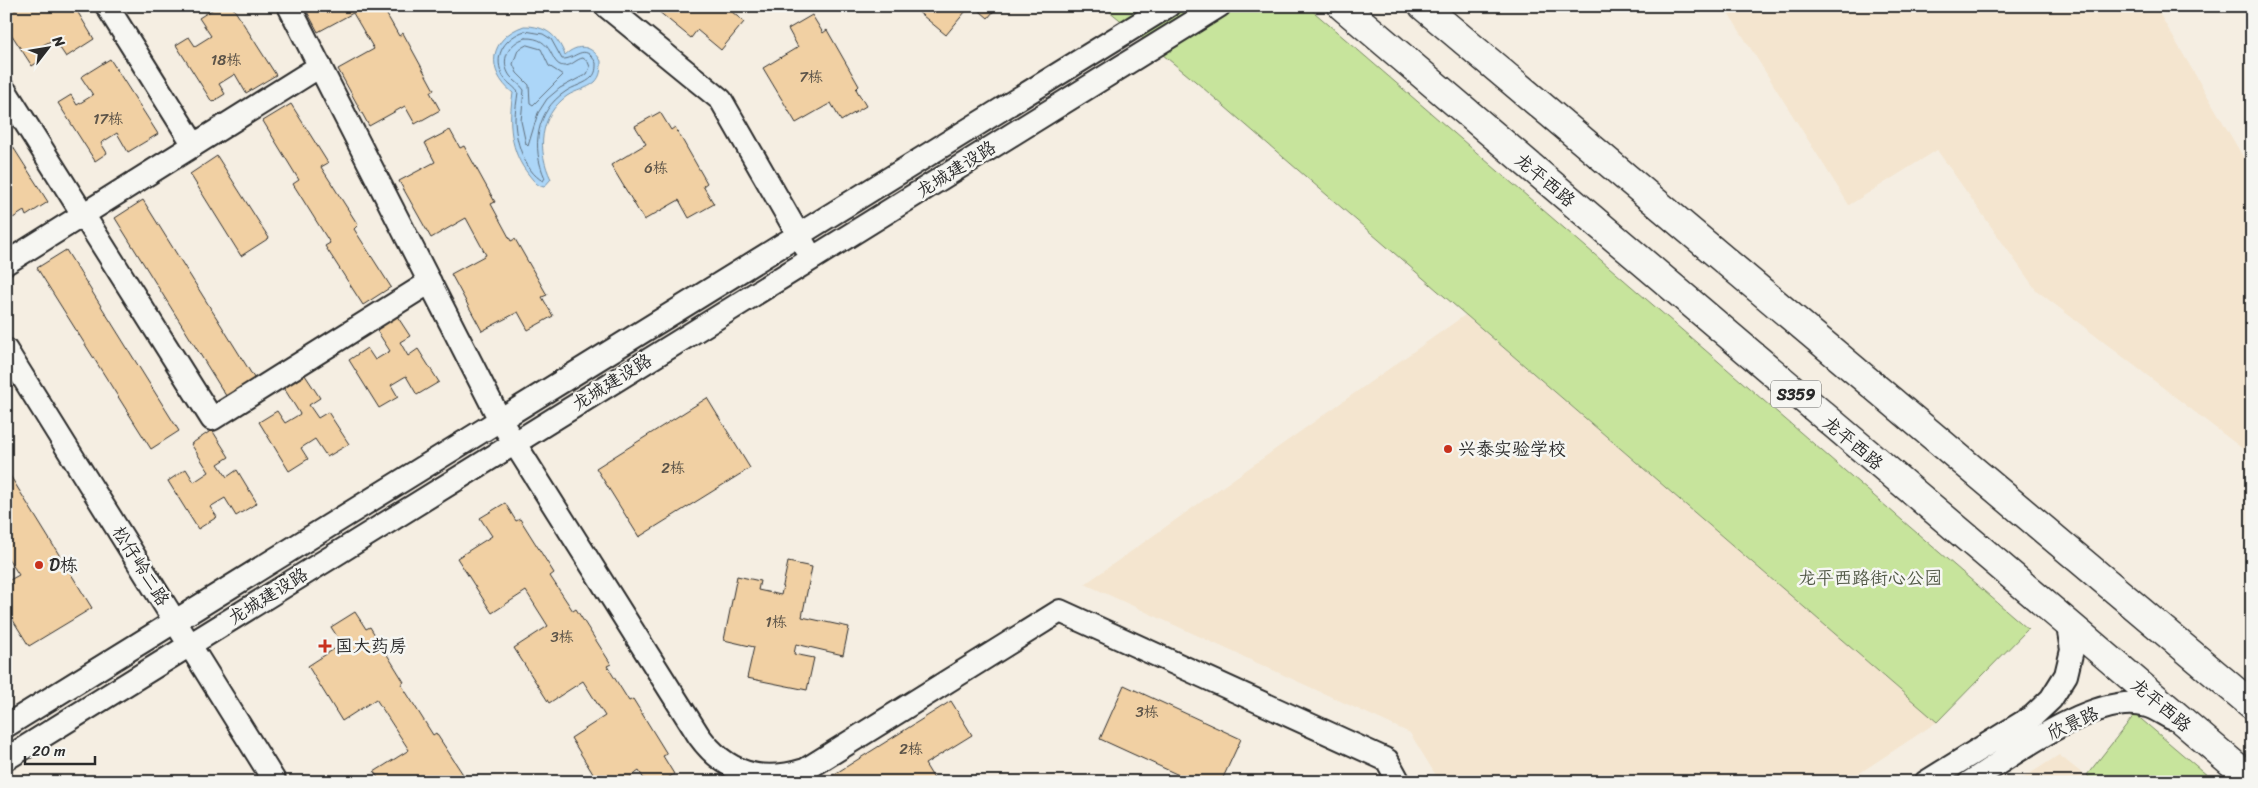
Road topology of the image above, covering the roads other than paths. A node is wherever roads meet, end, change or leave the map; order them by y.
1 (108, 6) edge
2 (289, 6) edge
3 (606, 6) edge
4 (1168, 6) edge
5 (1219, 6) edge
6 (1342, 6) edge
7 (1423, 6) edge
8 (320, 66) junction
9 (6, 92) edge
10 (194, 145) junction
11 (83, 214) junction
12 (799, 235) junction
13 (812, 258) junction
14 (6, 263) edge
15 (430, 282) junction
16 (6, 350) edge
17 (500, 420) junction
18 (515, 443) junction
19 (175, 621) junction
20 (2068, 626) junction
21 (190, 645) junction
22 (2252, 704) edge
23 (2184, 724) junction
24 (6, 726) edge
25 (6, 759) edge
26 (2252, 780) edge
27 (276, 782) edge
28 (1400, 782) edge
29 (1926, 782) edge
30 (1970, 782) edge

1 - 10 street
2 - 8 street
3 - 12 street
4 - 12 street, 龙城建设路
5 - 13 street, 龙城建设路
6 - 20 main road, 龙平西路 / S359
7 - 22 main road
8 - 10 street
8 - 15 street
9 - 11 street
10 - 11 street
11 - 14 street
11 - 15 street
12 - 13 street
12 - 17 street, 龙城建设路
13 - 18 street, 龙城建设路
15 - 17 street
16 - 19 street, 松仔岭二路
17 - 18 street
17 - 19 street, 龙城建设路
18 - 21 street, 龙城建设路
18 - 28 street
19 - 21 street, 松仔岭二路
19 - 24 street, 龙城建设路
20 - 23 main road, 龙平西路 / S359
20 - 29 street, 欣景路
21 - 25 street, 龙城建设路
21 - 27 street, 松仔岭二路
23 - 26 main road, 龙平西路 / S359
23 - 30 street, 欣景路

